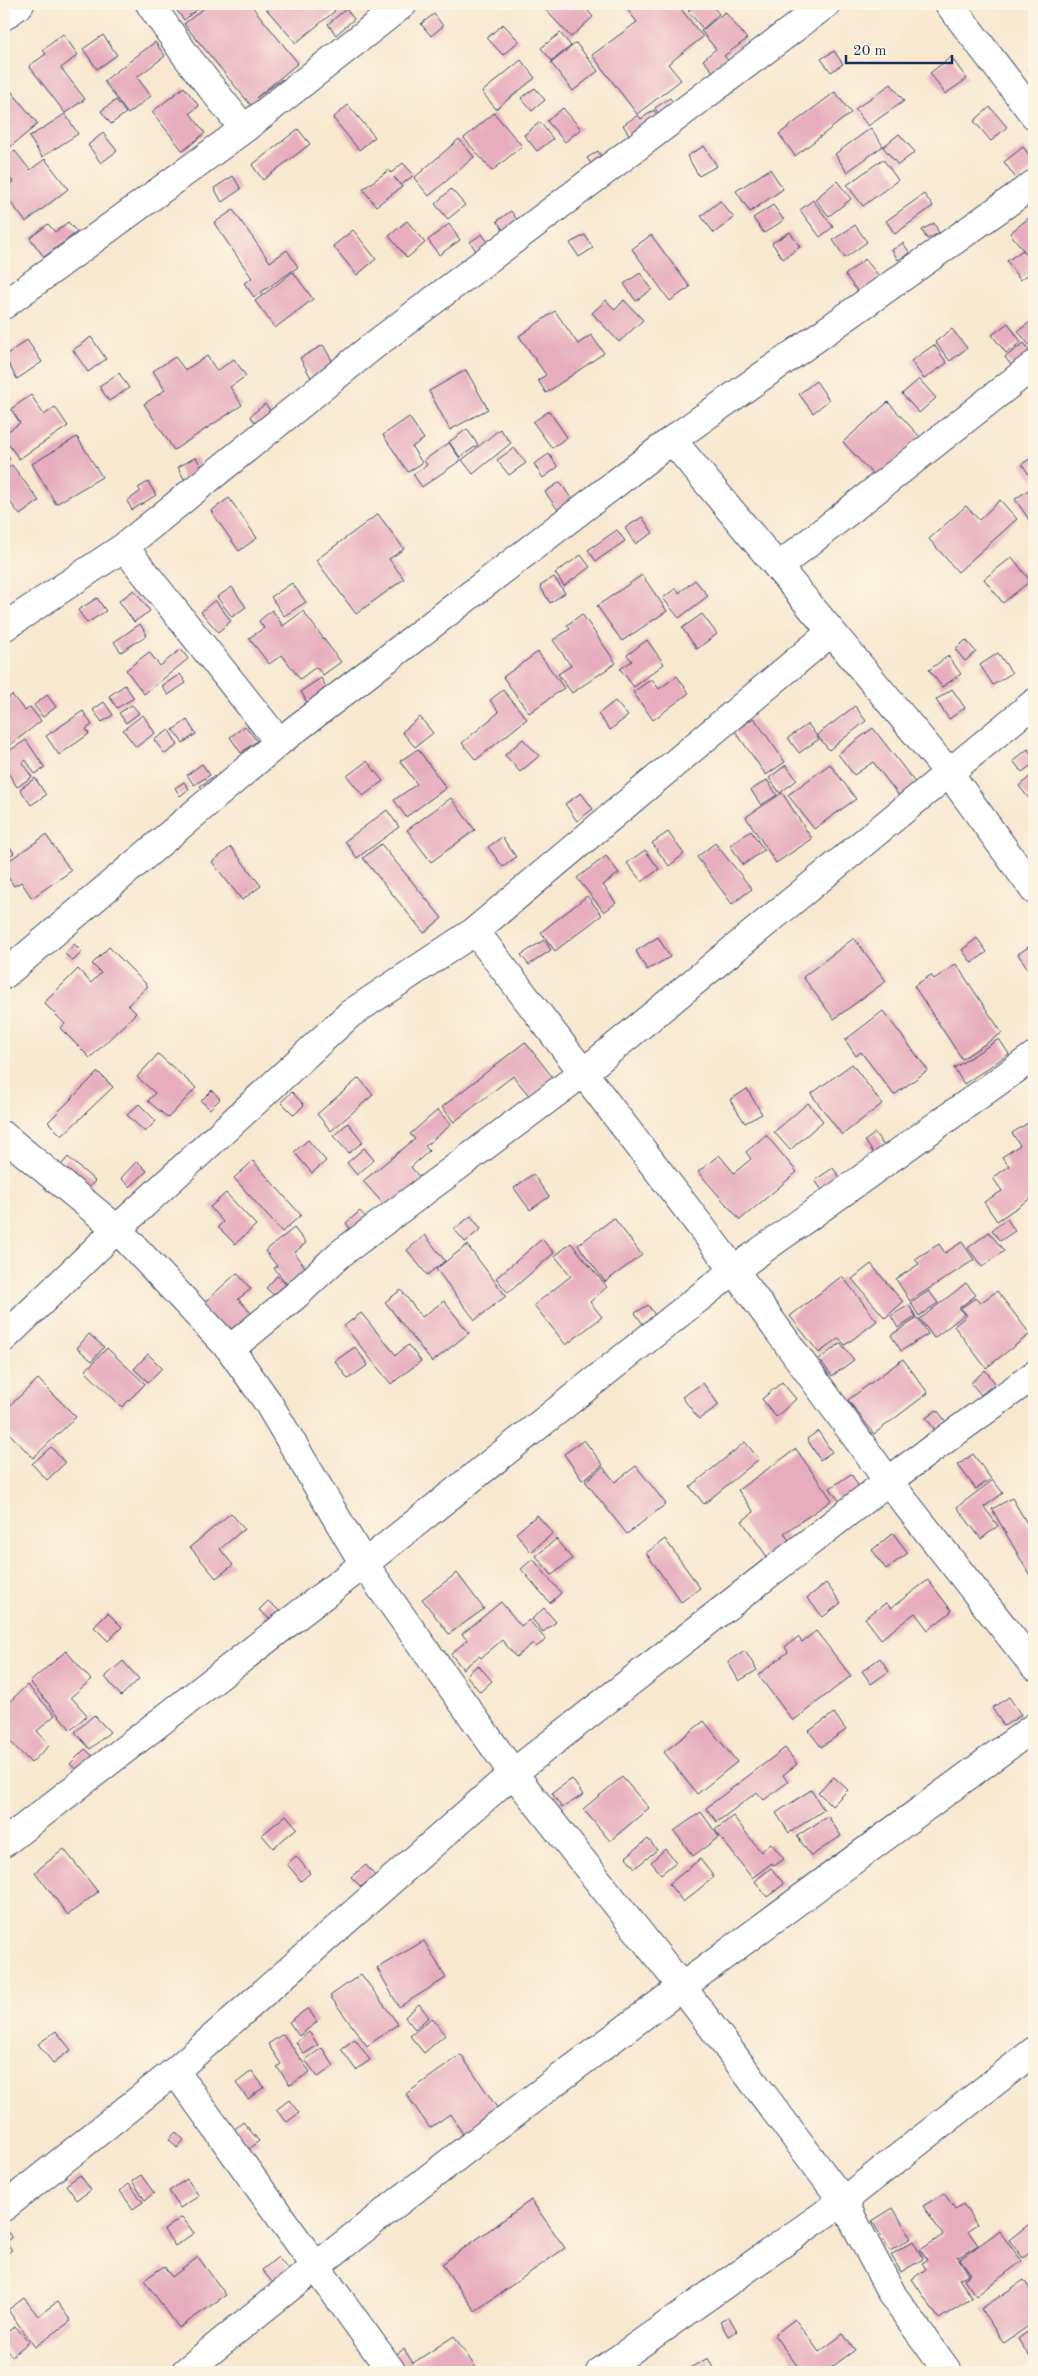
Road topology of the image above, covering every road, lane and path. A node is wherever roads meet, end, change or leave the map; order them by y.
1 (20, 4) edge
2 (150, 4) edge
3 (403, 4) edge
4 (826, 4) edge
5 (949, 4) edge
6 (4, 16) edge
7 (1034, 115) edge
8 (244, 128) junction
9 (1034, 184) edge
10 (4, 305) edge
11 (1034, 365) edge
12 (672, 440) junction
13 (124, 547) junction
14 (778, 567) junction
15 (4, 627) edge
16 (830, 633) junction
17 (1034, 703) edge
18 (279, 742) junction
19 (949, 773) junction
20 (1034, 890) edge
21 (475, 931) junction
22 (4, 975) edge
23 (1034, 1056) edge
24 (584, 1072) junction
25 (4, 1136) edge
26 (117, 1229) junction
27 (734, 1270) junction
28 (4, 1338) edge
29 (230, 1349) junction
30 (1034, 1374) edge
31 (888, 1481) junction
32 (364, 1564) junction
33 (1034, 1666) edge
34 (1034, 1728) edge
35 (513, 1773) junction
36 (4, 1842) edge
37 (682, 1987) junction
38 (1034, 2051) edge
39 (175, 2071) junction
40 (843, 2201) junction
41 (4, 2207) edge
42 (316, 2264) junction
43 (185, 2372) edge
44 (392, 2372) edge
45 (600, 2372) edge
46 (948, 2372) edge

1 - 6 street
2 - 8 street
3 - 8 street
4 - 13 street
5 - 7 street
8 - 10 street
9 - 12 street
11 - 14 street
12 - 14 street
12 - 18 street
13 - 15 street
13 - 18 street
14 - 16 street
16 - 19 street
16 - 21 street
17 - 19 street
18 - 22 street
19 - 20 street
19 - 24 street
21 - 24 street
21 - 26 street
23 - 27 street
24 - 27 street
24 - 29 street
25 - 26 street
26 - 28 street
26 - 29 street
27 - 31 street
27 - 32 street
29 - 32 street
30 - 31 street
31 - 33 street
31 - 35 street
32 - 35 street
32 - 36 street
34 - 37 street
35 - 37 street
35 - 39 street
37 - 40 street
37 - 42 street
38 - 40 street
39 - 41 street
39 - 42 street
40 - 45 street
40 - 46 street
42 - 43 street
42 - 44 street

